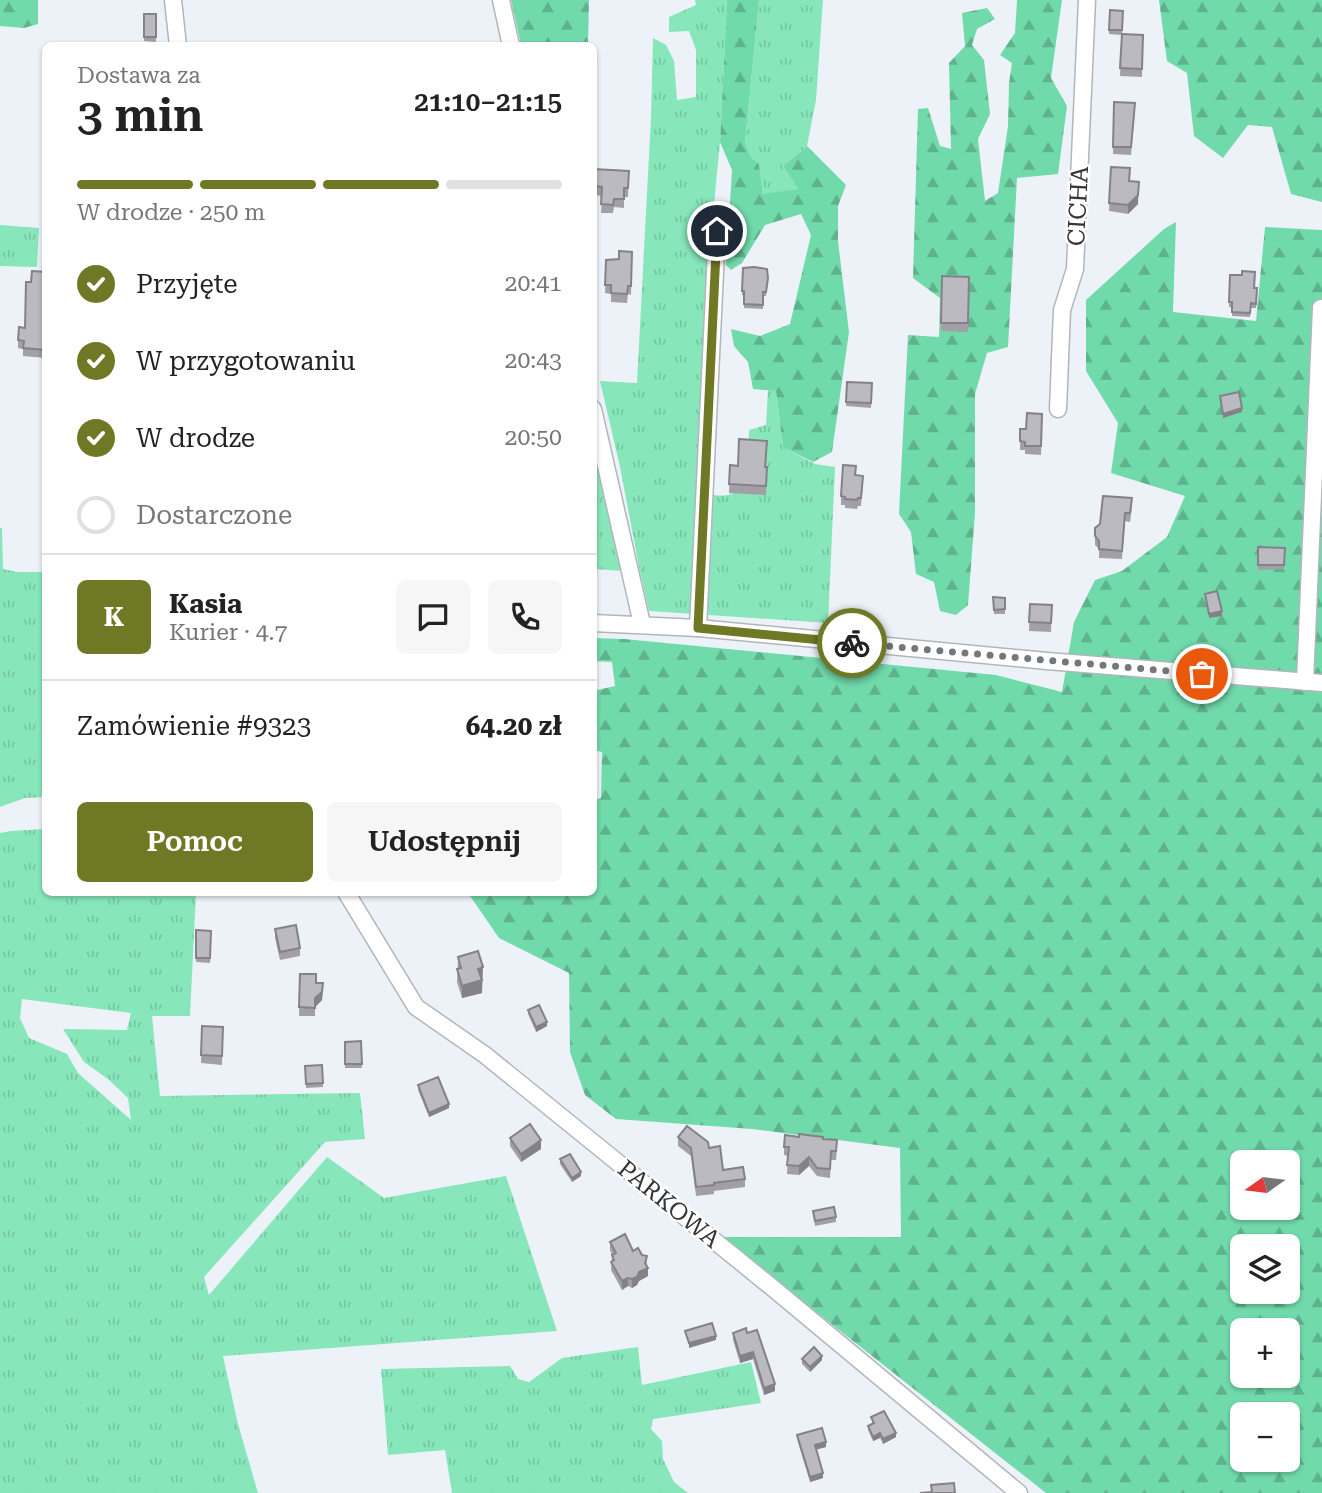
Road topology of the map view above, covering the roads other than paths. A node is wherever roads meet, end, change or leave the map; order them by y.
1 (173, 0) edge
2 (501, 0) edge
3 (1087, 0) edge
4 (178, 42) edge
5 (511, 42) edge
6 (717, 231) dead end
7 (1321, 308) edge
8 (1058, 409) dead end
9 (597, 427) edge
10 (597, 623) edge
11 (642, 624) junction
12 (698, 628) junction
13 (1305, 682) junction
14 (1322, 683) edge
15 (348, 896) edge
16 (1019, 1493) edge

1 - 4 street
2 - 5 street
3 - 8 street, CICHA
6 - 12 street
7 - 13 street
9 - 11 street
10 - 11 street
11 - 12 street
12 - 13 street
13 - 14 street
15 - 16 street, PARKOWA

